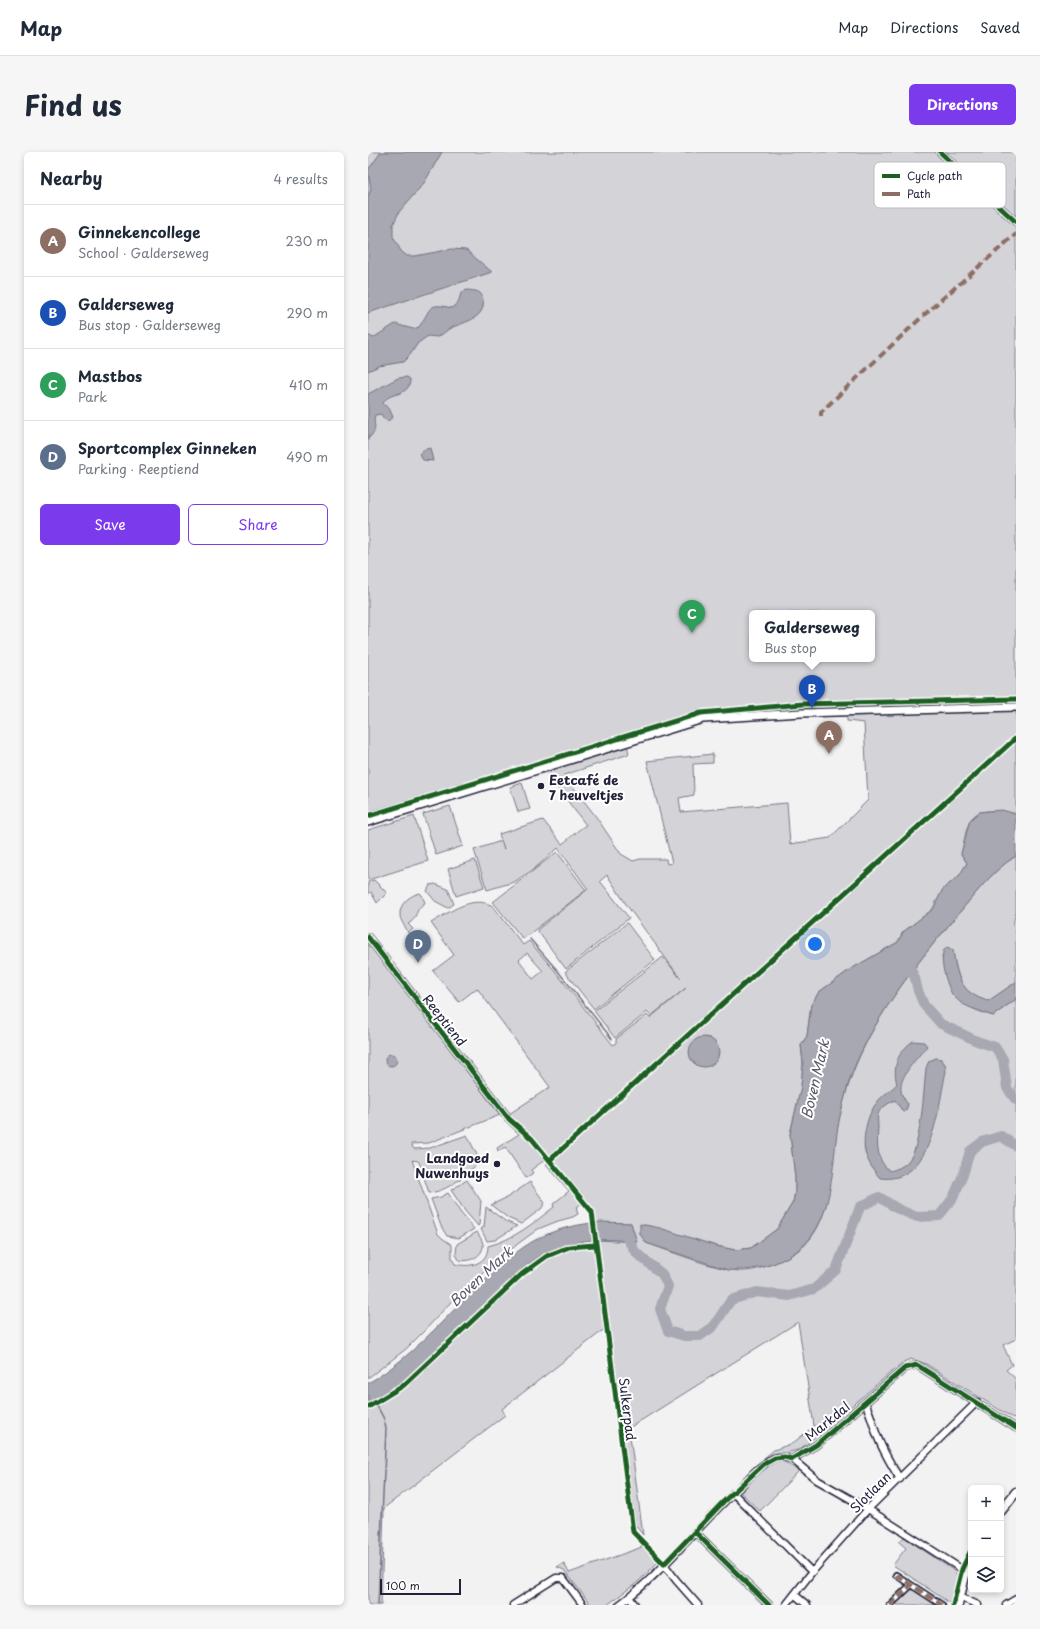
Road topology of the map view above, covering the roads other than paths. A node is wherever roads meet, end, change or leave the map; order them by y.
1 (940, 152) edge
2 (951, 162) edge
3 (1001, 208) edge
4 (1016, 222) edge
5 (1016, 707) edge
6 (368, 822) edge
7 (368, 938) edge
8 (506, 1115) dead end
9 (977, 1402) junction
10 (865, 1403) junction
11 (1016, 1428) edge
12 (792, 1459) junction
13 (900, 1479) junction
14 (1016, 1492) edge
15 (734, 1493) junction
16 (1004, 1507) edge
17 (868, 1508) junction
18 (695, 1532) junction
19 (664, 1564) junction
20 (968, 1568) edge
21 (812, 1572) junction
22 (966, 1572) junction
23 (896, 1575) dead end
24 (911, 1585) junction
25 (795, 1595) junction
26 (629, 1597) junction
27 (1016, 1599) edge
28 (959, 1601) edge
29 (513, 1605) edge
30 (583, 1605) edge
31 (619, 1605) edge
32 (635, 1605) edge
33 (698, 1605) edge
34 (769, 1605) edge
35 (786, 1605) edge
36 (808, 1605) edge
37 (890, 1605) edge
38 (942, 1605) edge
39 (978, 1605) edge
40 (1006, 1605) edge

1 - 2 street
3 - 4 street
5 - 6 street
7 - 8 street, Reeptiend
9 - 10 street, Markdal
9 - 11 street, Markdal
9 - 13 street, Slotlaan
10 - 12 street, Markdal
10 - 13 street
12 - 15 street, Markdal
12 - 17 street
13 - 17 street, Slotlaan
14 - 16 main road
15 - 18 street, Markdal
15 - 21 street
17 - 21 street, Slotlaan
17 - 22 street
18 - 19 street, Markdal
18 - 34 street
19 - 26 street, Markdal
19 - 33 street
20 - 22 main road
21 - 25 street, Slotlaan
22 - 28 main road
23 - 24 street
24 - 37 street
24 - 38 street
25 - 35 street, Slotlaan
25 - 36 street
26 - 31 street, Markdal
26 - 32 street
27 - 40 street
28 - 39 street
29 - 30 street

